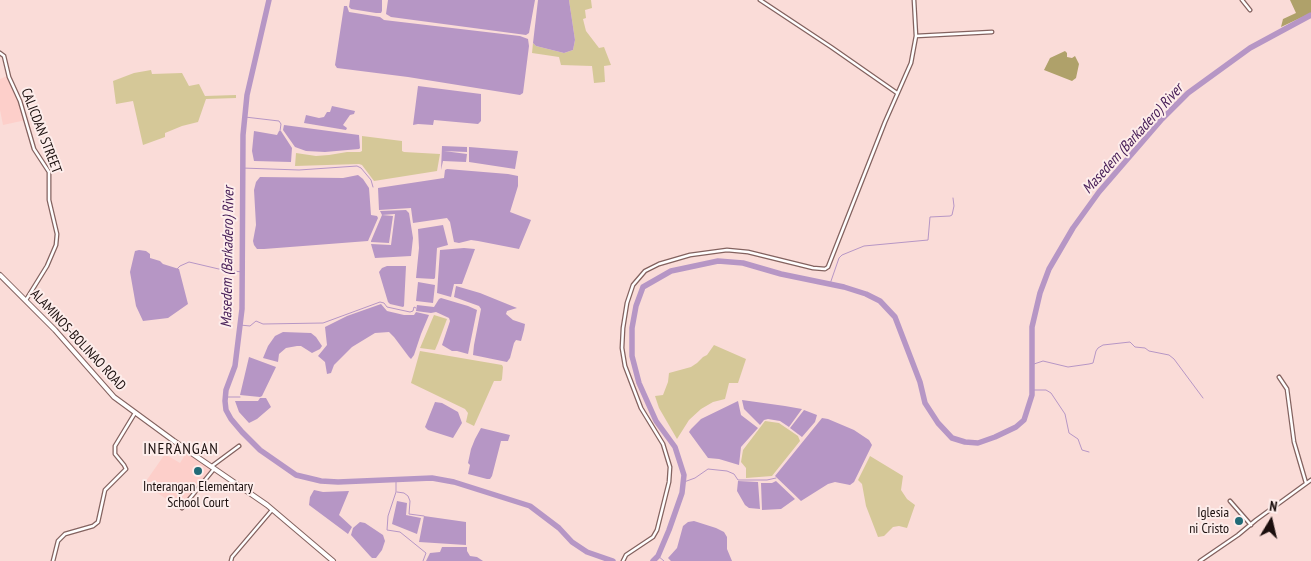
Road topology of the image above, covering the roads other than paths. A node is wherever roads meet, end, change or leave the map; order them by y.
1 (760, 0) edge
2 (914, 0) edge
3 (1242, 0) edge
4 (1250, 10) dead end
5 (992, 32) dead end
6 (916, 36) junction
7 (0, 53) edge
8 (897, 93) junction
9 (0, 275) edge
10 (26, 300) junction
11 (1279, 377) dead end
12 (135, 413) junction
13 (238, 446) dead end
14 (213, 467) junction
15 (1311, 480) edge
16 (1306, 483) junction
17 (1230, 501) dead end
18 (182, 508) dead end
19 (273, 510) junction
20 (1250, 524) junction
21 (52, 561) edge
22 (231, 561) edge
23 (333, 561) edge
24 (623, 561) edge
25 (1200, 561) edge

1 - 8 street
2 - 6 street
3 - 4 street
5 - 6 street
6 - 8 street
7 - 10 street, CALICDAN STREET
8 - 24 street
9 - 10 main road, ALAMINOS-BOLINAO ROAD
10 - 12 main road, ALAMINOS-BOLINAO ROAD
11 - 16 street
12 - 14 main road, ALAMINOS-BOLINAO ROAD
12 - 21 street
13 - 14 street
14 - 18 street
14 - 19 main road, ALAMINOS-BOLINAO ROAD
15 - 16 street
16 - 20 street
17 - 20 street
19 - 22 street
19 - 23 main road, ALAMINOS-BOLINAO ROAD
20 - 25 street

